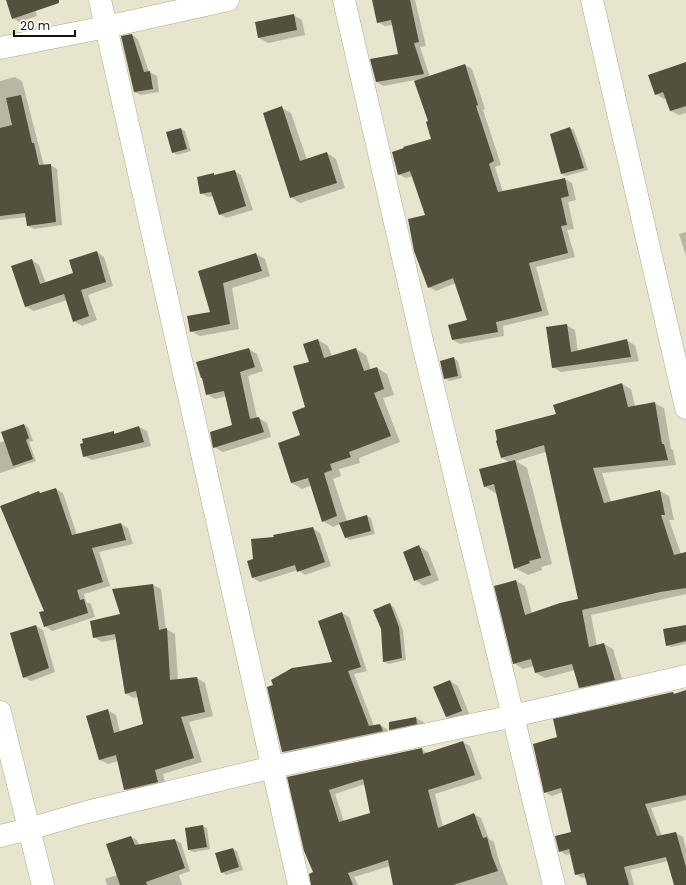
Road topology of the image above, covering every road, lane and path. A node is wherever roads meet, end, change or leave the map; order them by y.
1 (100, 0) edge
2 (228, 0) edge
3 (344, 0) edge
4 (592, 0) edge
5 (106, 27) junction
6 (0, 48) edge
7 (686, 408) edge
8 (686, 676) edge
9 (0, 712) edge
10 (513, 716) junction
11 (273, 767) junction
12 (29, 829) junction
13 (0, 836) edge
14 (43, 885) edge
15 (299, 885) edge
16 (554, 885) edge

1 - 5 street
2 - 5 street
3 - 10 street
4 - 7 street
5 - 6 street
5 - 11 street
8 - 10 street
9 - 12 street
10 - 11 street
10 - 16 street
11 - 12 street
11 - 15 street
12 - 13 street
12 - 14 street

